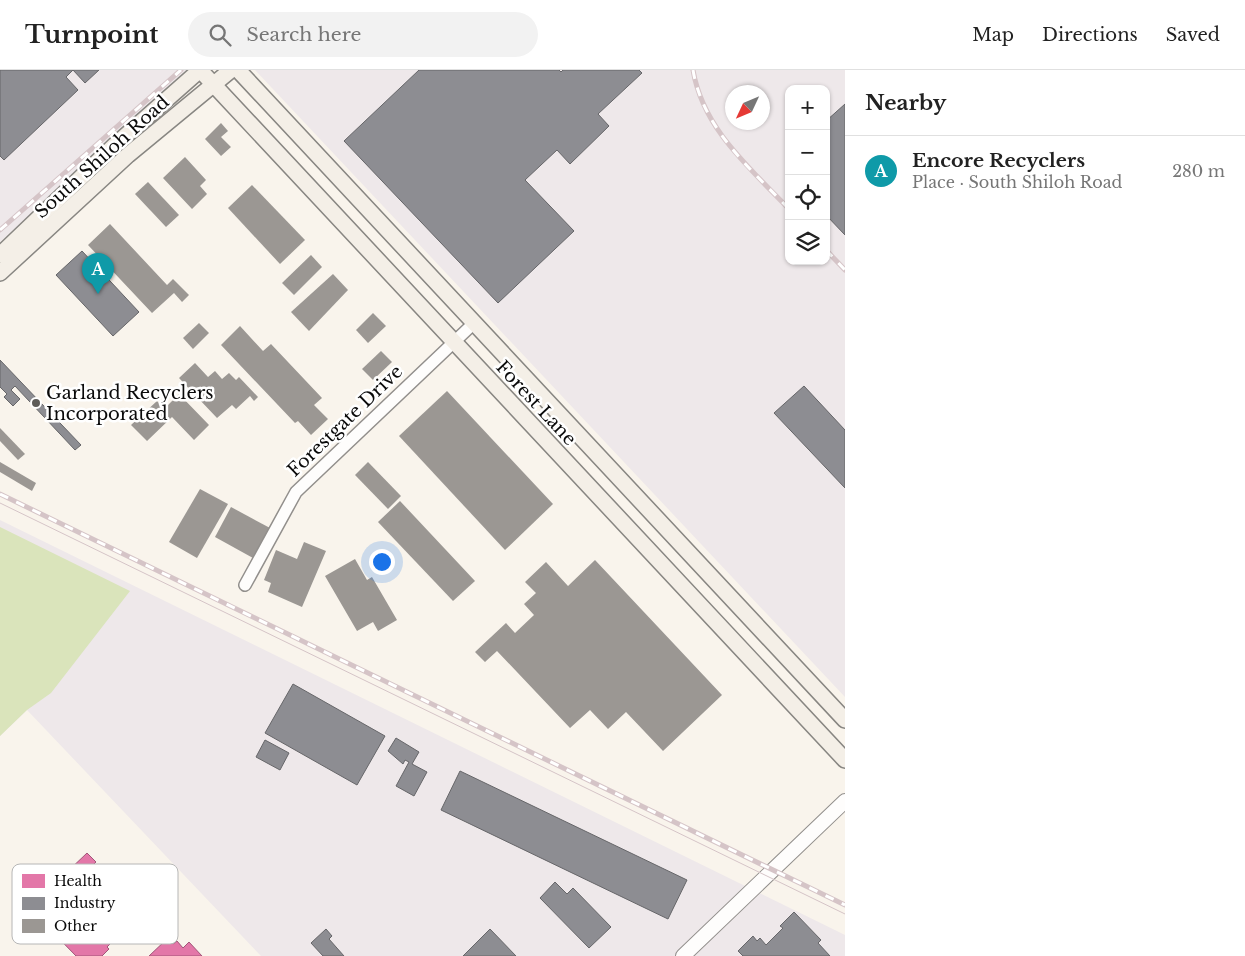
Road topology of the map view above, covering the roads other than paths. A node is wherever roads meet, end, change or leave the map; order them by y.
1 (200, 70) edge
2 (231, 70) edge
3 (238, 70) edge
4 (214, 84) junction
5 (0, 254) edge
6 (0, 273) edge
7 (473, 324) junction
8 (454, 342) junction
9 (568, 426) junction
10 (549, 444) junction
11 (245, 585) dead end
12 (743, 612) junction
13 (722, 630) junction
14 (845, 720) edge
15 (845, 760) edge
16 (845, 801) edge
17 (683, 956) edge

1 - 4 main road, Forest Lane
1 - 5 main road, South Shiloh Road
2 - 4 main road, South Shiloh Road
3 - 7 main road, Forest Lane
4 - 6 main road, South Shiloh Road
4 - 8 main road, Forest Lane
7 - 8 street, Forestgate Drive
7 - 9 main road, Forest Lane
8 - 10 main road, Forest Lane
8 - 11 street, Forestgate Drive
9 - 10 main road
9 - 12 main road, Forest Lane
10 - 13 main road, Forest Lane
12 - 13 main road
12 - 14 main road, Forest Lane
13 - 15 main road, Forest Lane
16 - 17 street

